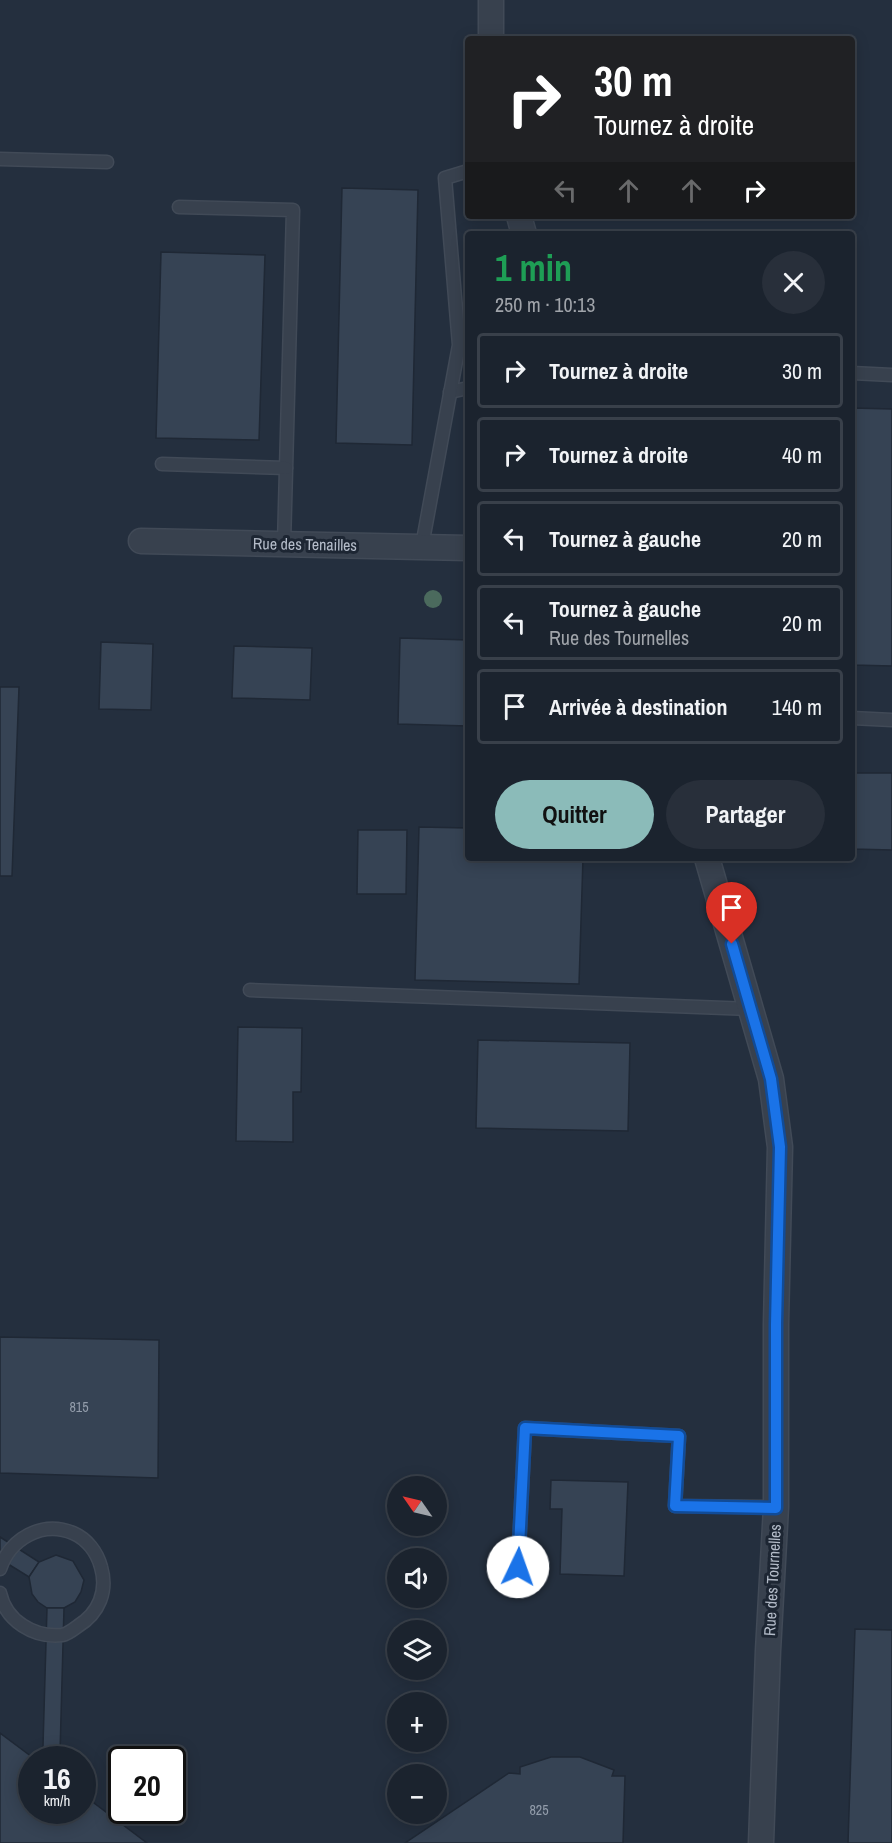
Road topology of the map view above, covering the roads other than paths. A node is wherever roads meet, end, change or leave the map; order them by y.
1 (491, 0) edge
2 (491, 36) edge
3 (0, 159) edge
4 (107, 162) dead end
5 (465, 172) edge
6 (179, 207) dead end
7 (855, 374) edge
8 (892, 375) edge
9 (465, 389) edge
10 (450, 392) junction
11 (162, 464) dead end
12 (286, 468) junction
13 (141, 541) dead end
14 (284, 544) junction
15 (422, 546) junction
16 (465, 548) edge
17 (855, 718) edge
18 (892, 720) edge
19 (708, 861) edge
20 (250, 990) dead end
21 (751, 1009) junction
22 (776, 1508) junction
23 (518, 1567) dead end
24 (0, 1569) edge
25 (0, 1593) edge
26 (761, 1843) edge

1 - 2 street
3 - 4 lane
5 - 10 lane
6 - 12 lane
7 - 8 lane
9 - 10 lane
10 - 15 lane
11 - 12 lane
12 - 14 lane
13 - 14 street, Rue des Tenailles
14 - 15 street, Rue des Tenailles
15 - 16 street, Rue des Tenailles
17 - 18 lane
19 - 21 street, Rue des Tournelles
20 - 21 lane
21 - 22 street, Rue des Tournelles
22 - 23 lane
22 - 26 street, Rue des Tournelles
24 - 25 lane

